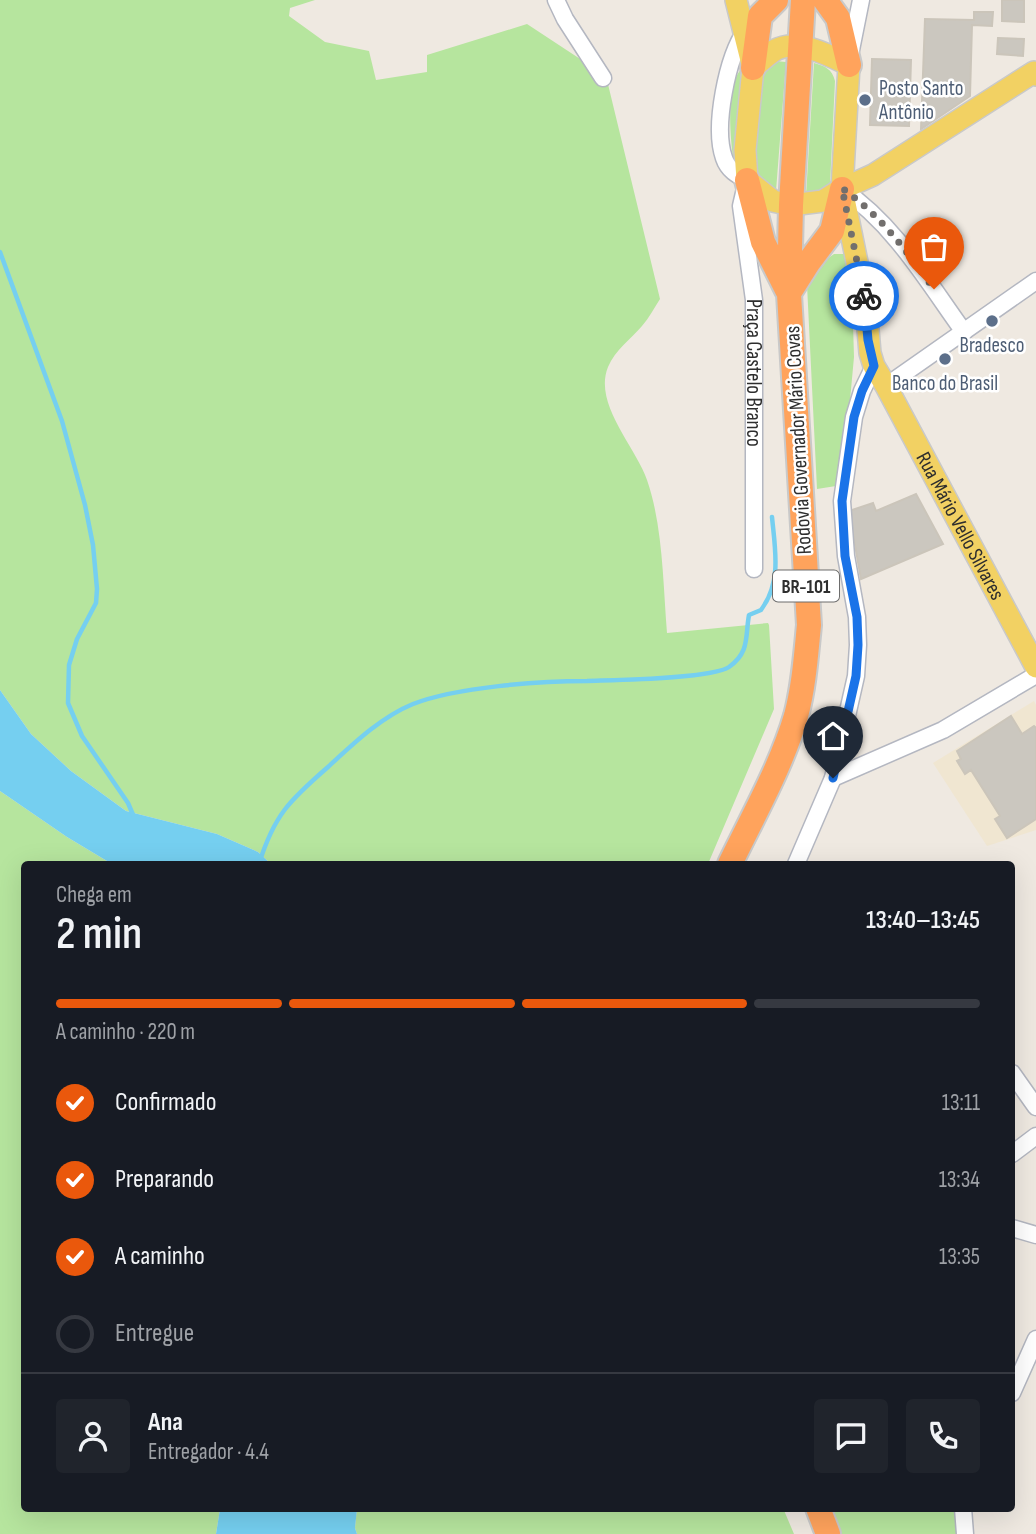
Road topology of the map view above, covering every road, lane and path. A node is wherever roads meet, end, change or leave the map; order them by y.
1 (556, 0) edge
2 (736, 0) edge
3 (803, 0) edge
4 (825, 0) edge
5 (861, 0) edge
6 (760, 12) edge
7 (801, 47) junction
8 (849, 65) junction
9 (753, 68) junction
10 (1035, 72) edge
11 (603, 78) dead end
12 (747, 180) junction
13 (842, 188) junction
14 (791, 205) junction
15 (1036, 281) edge
16 (789, 294) junction
17 (964, 332) junction
18 (874, 366) junction
19 (886, 386) junction
20 (754, 569) dead end
21 (1036, 667) edge
22 (1036, 675) edge
23 (833, 778) junction
24 (731, 861) edge
25 (797, 861) edge
26 (1015, 1077) edge
27 (1036, 1107) edge
28 (1036, 1136) edge
29 (1015, 1152) edge
30 (1015, 1229) edge
31 (1036, 1235) edge
32 (1036, 1339) edge
33 (1015, 1387) edge
34 (820, 1512) edge
35 (963, 1512) edge
36 (828, 1534) edge
37 (965, 1534) edge

1 - 11 street
2 - 6 main road
3 - 7 highway, Rodovia Governador Mário Covas / BR-101
4 - 8 highway
5 - 8 street
6 - 9 highway
6 - 12 street
7 - 8 main road
7 - 9 main road
7 - 14 highway, Rodovia Governador Mário Covas / BR-101
8 - 13 main road
9 - 12 main road, Praça Castelo Branco
10 - 13 main road
12 - 14 main road
12 - 16 highway
12 - 20 street, Praça Castelo Branco
13 - 14 main road
13 - 16 highway
13 - 17 street
13 - 18 main road
14 - 16 highway, Rodovia Governador Mário Covas / BR-101
15 - 17 street
16 - 24 highway, Rodovia Governador Mário Covas / BR-101
17 - 19 street
18 - 19 main road, Rua Mário Vello Silvares
18 - 23 street
19 - 21 main road, Rua Mário Vello Silvares
22 - 23 street
23 - 25 street
26 - 27 street
28 - 29 street
30 - 31 street
32 - 33 street
34 - 36 highway
35 - 37 street

